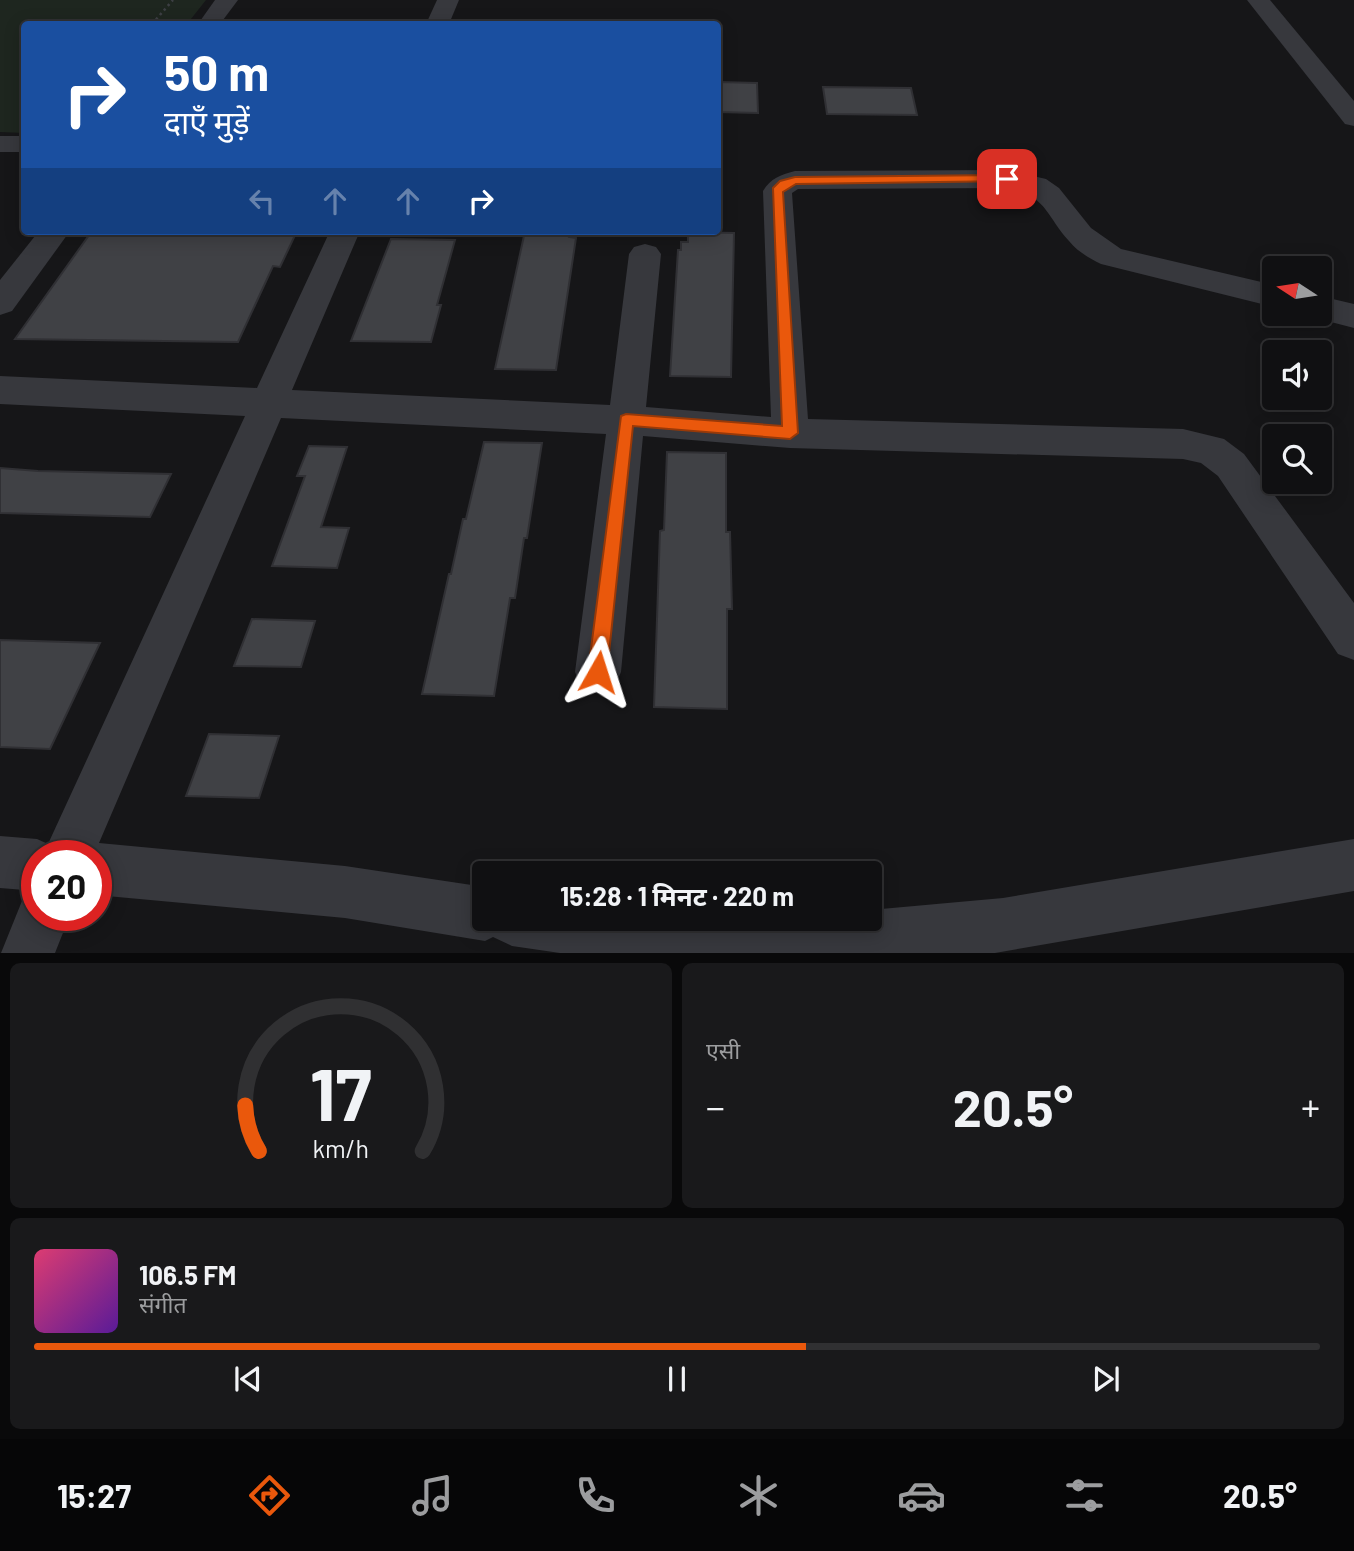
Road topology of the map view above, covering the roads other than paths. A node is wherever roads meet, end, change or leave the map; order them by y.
1 (227, 0) edge
2 (449, 0) edge
3 (1258, 0) edge
4 (211, 21) edge
5 (439, 21) edge
6 (1354, 118) edge
7 (0, 144) edge
8 (21, 144) edge
9 (52, 235) edge
10 (343, 235) edge
11 (645, 254) dead end
12 (1262, 293) edge
13 (0, 303) edge
14 (1332, 310) edge
15 (1354, 316) edge
16 (0, 390) edge
17 (267, 403) junction
18 (626, 420) junction
19 (790, 433) junction
20 (1354, 639) edge
21 (598, 672) dead end
22 (75, 840) edge
23 (0, 862) edge
24 (21, 863) edge
25 (1354, 865) edge
26 (112, 870) edge
27 (472, 912) edge
28 (37, 931) edge
29 (599, 931) edge
30 (28, 953) edge

1 - 4 street
2 - 5 street
3 - 6 street
7 - 8 street
9 - 13 street
10 - 17 street
11 - 18 street
12 - 19 street
14 - 15 street
16 - 17 street
17 - 18 street
17 - 22 street
18 - 19 street
18 - 21 street
19 - 20 street
23 - 24 street
25 - 29 street
26 - 27 street
28 - 30 street

